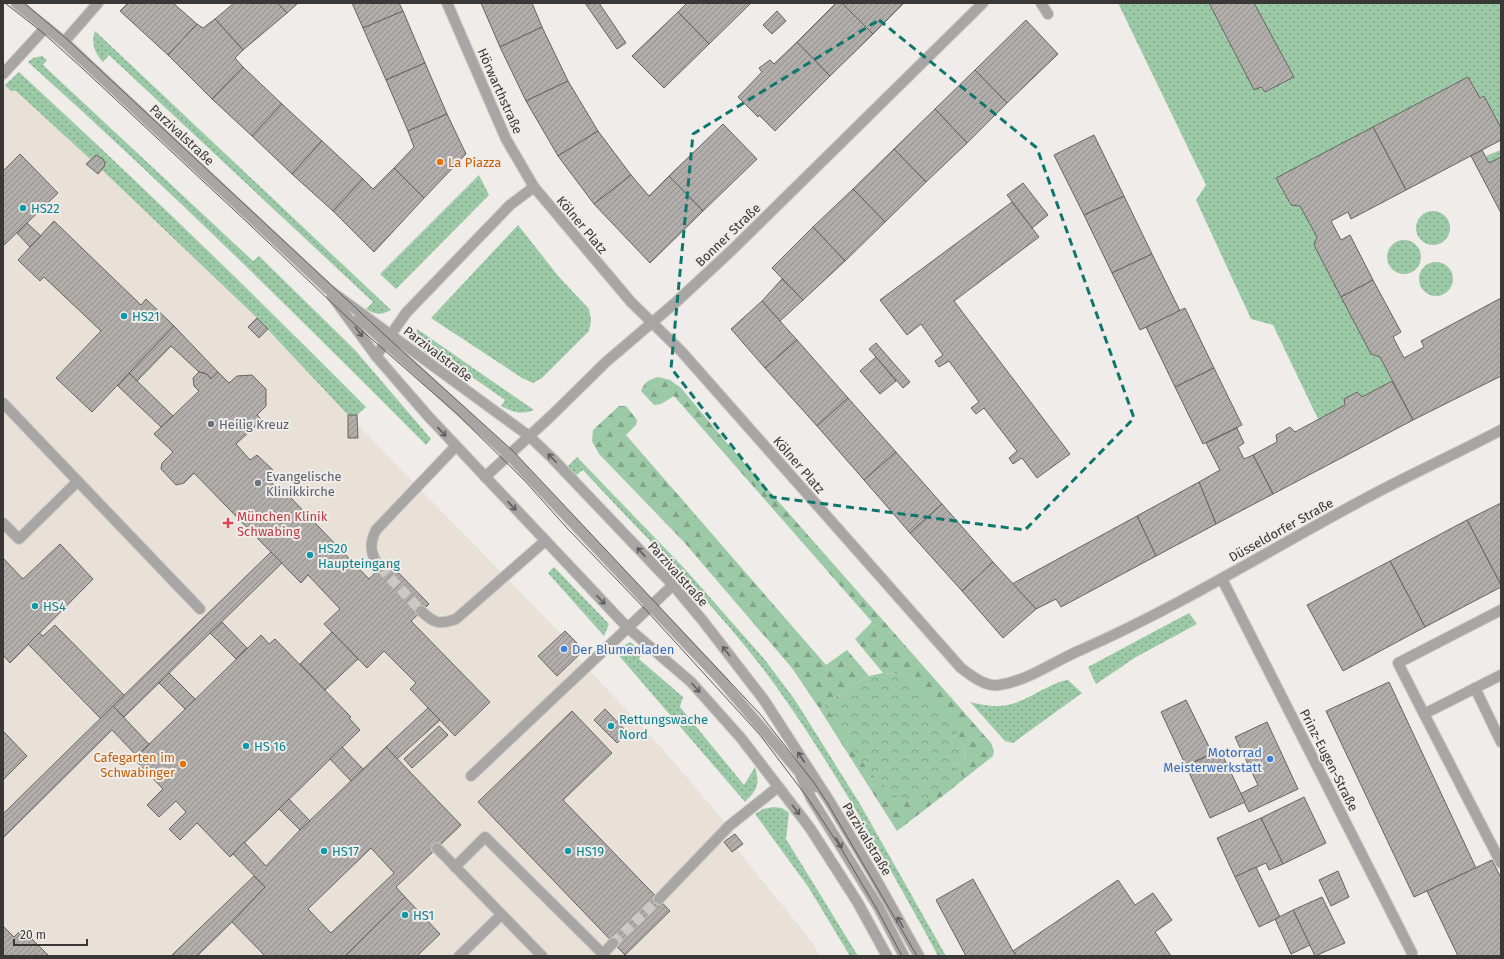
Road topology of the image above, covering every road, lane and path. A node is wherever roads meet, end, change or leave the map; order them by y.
1 (16, 3) edge
2 (98, 3) edge
3 (447, 3) edge
4 (983, 3) edge
5 (1041, 3) edge
6 (1048, 14) dead end
7 (46, 27) junction
8 (64, 42) junction
9 (3, 74) edge
10 (534, 187) junction
11 (328, 290) junction
12 (652, 323) junction
13 (388, 339) junction
14 (376, 356) junction
15 (3, 403) edge
16 (1501, 430) edge
17 (529, 436) junction
18 (456, 446) junction
19 (509, 455) junction
20 (485, 477) junction
21 (78, 481) junction
22 (3, 523) edge
23 (544, 541) junction
24 (380, 567) tunnel mouth
25 (1222, 579) junction
26 (673, 586) junction
27 (650, 606) junction
28 (200, 609) dead end
29 (1501, 610) edge
30 (421, 611) tunnel mouth
31 (627, 627) junction
32 (1074, 653) joint
33 (1501, 675) edge
34 (1475, 688) junction
35 (1424, 714) junction
36 (1501, 742) edge
37 (800, 772) junction
38 (471, 776) dead end
39 (778, 787) junction
40 (830, 802) junction
41 (437, 848) dead end
42 (1501, 863) edge
43 (455, 867) junction
44 (659, 899) tunnel mouth
45 (501, 915) junction
46 (613, 943) tunnel mouth
47 (1412, 953) dead end
48 (459, 956) edge
49 (542, 956) edge
50 (887, 956) edge
51 (904, 956) edge
52 (919, 956) edge

1 - 7 street, Parzivalstraße
2 - 8 street
3 - 10 street, Hörwarthstraße
4 - 12 street, Bonner Straße
5 - 6 street
7 - 8 street, Parzivalstraße
7 - 9 street
8 - 11 street, Parzivalstraße
10 - 12 street, Kölner Platz
10 - 13 street
11 - 13 street, Parzivalstraße
11 -> 14 street, Parzivalstraße
12 - 17 street, Bonner Straße
12 - 32 street, Kölner Platz
13 - 14 street
13 - 17 street, Parzivalstraße
13 - 19 street
14 -> 18 street, Parzivalstraße
15 - 21 street
16 - 25 street, Düsseldorfer Straße
17 - 19 street, Bonner Straße
26 -> 17 street, Parzivalstraße
18 - 20 street, Parzivalstraße
18 - 24 street
19 - 20 street, Bonner Straße
19 - 27 street
20 -> 23 street, Parzivalstraße
21 - 22 street
21 - 28 street
23 - 30 street
23 -> 31 street, Parzivalstraße
25 - 32 street, Düsseldorfer Straße
25 - 47 street, Prinz-Eugen-Straße
26 - 27 street
40 -> 26 street, Parzivalstraße
27 - 31 street
27 - 37 street
29 - 35 street
31 - 38 street
31 -> 39 street, Parzivalstraße
33 - 34 street
34 - 35 street
34 - 36 street
35 - 42 street
37 - 40 street
37 -> 51 street
39 - 44 street
39 -> 50 street, Parzivalstraße
52 -> 40 street, Parzivalstraße
41 - 43 street
43 - 45 street
43 - 46 street
45 - 48 street
45 - 49 street

